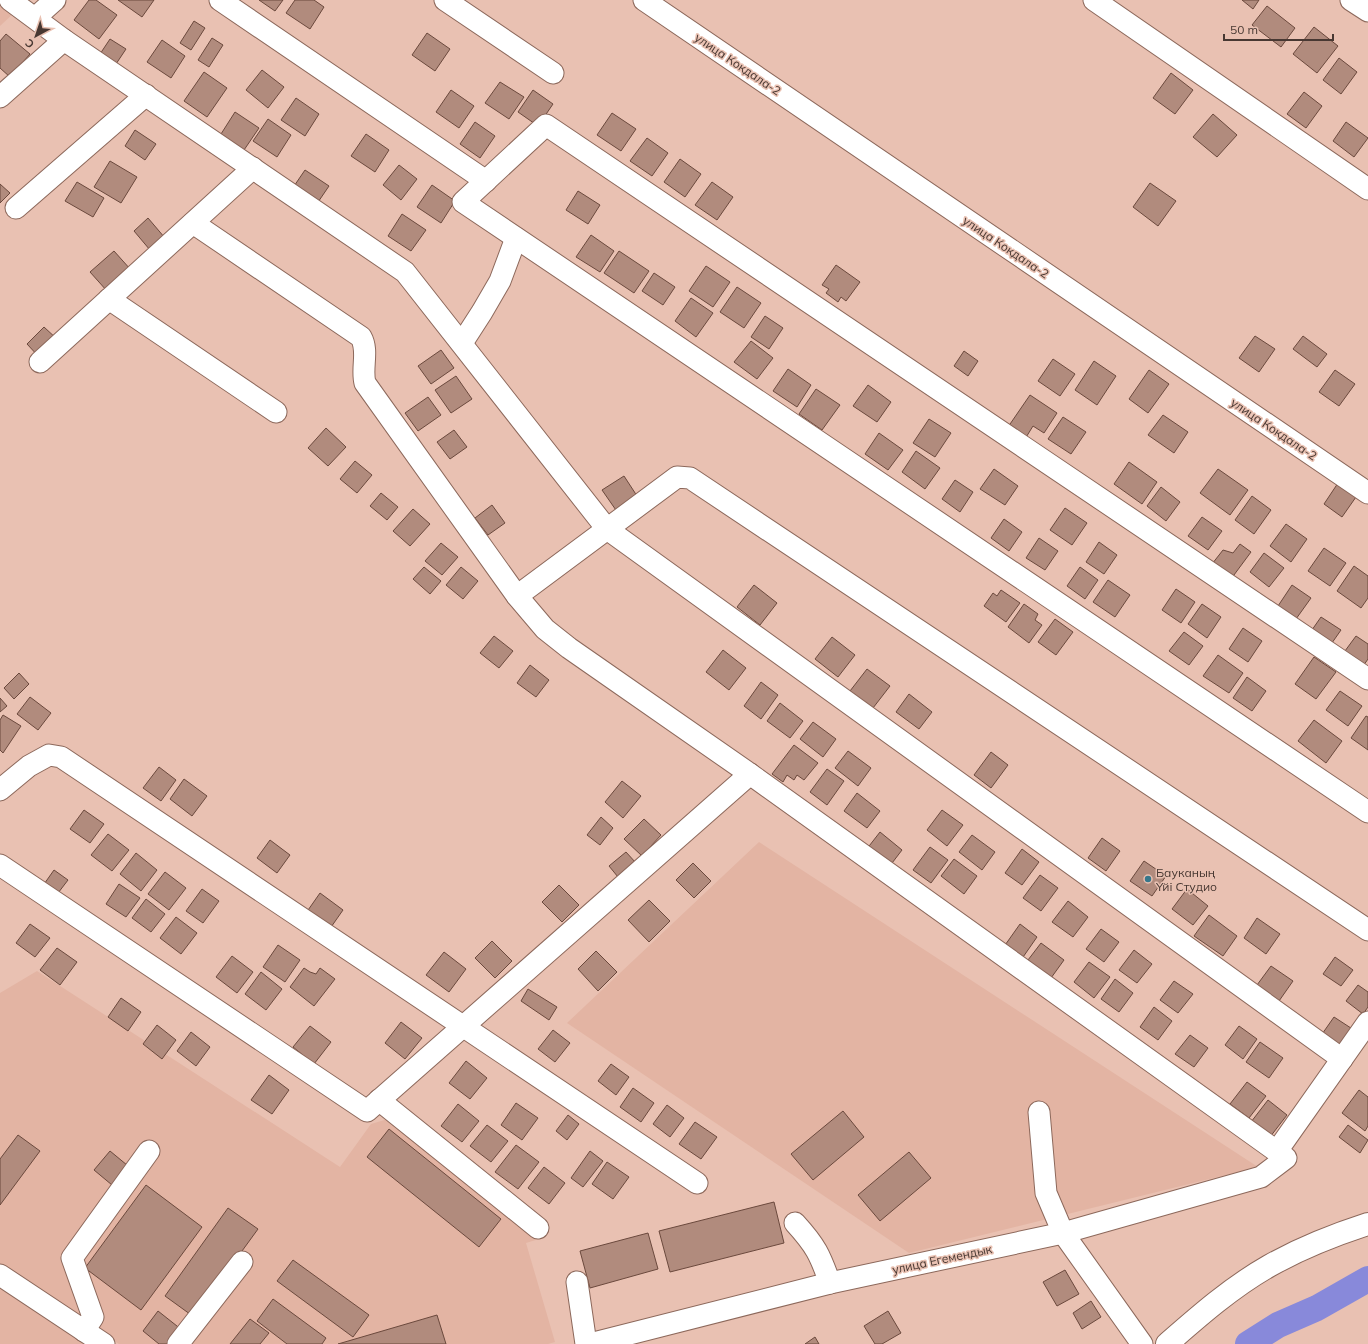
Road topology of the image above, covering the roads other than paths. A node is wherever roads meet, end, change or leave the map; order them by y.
1 (10, 0) edge
2 (55, 0) edge
3 (220, 0) edge
4 (445, 0) edge
5 (644, 0) edge
6 (1094, 0) edge
7 (1351, 0) edge
8 (1368, 11) edge
9 (36, 17) junction
10 (64, 40) junction
11 (553, 73) dead end
12 (146, 95) junction
13 (0, 97) edge
14 (253, 168) junction
15 (486, 181) junction
16 (1368, 189) edge
17 (16, 208) dead end
18 (193, 223) junction
19 (516, 238) junction
20 (109, 299) junction
21 (462, 344) junction
22 (40, 362) dead end
23 (276, 412) dead end
24 (1368, 493) edge
25 (607, 529) junction
26 (517, 596) junction
27 (1368, 680) edge
28 (750, 774) junction
29 (0, 790) edge
30 (1368, 812) edge
31 (0, 865) edge
32 (1368, 930) edge
33 (1368, 1022) edge
34 (463, 1026) junction
35 (1342, 1059) junction
36 (379, 1100) junction
37 (1039, 1112) dead end
38 (150, 1151) dead end
39 (1282, 1155) junction
40 (697, 1183) dead end
41 (795, 1223) dead end
42 (1368, 1224) edge
43 (538, 1228) dead end
44 (1063, 1233) junction
45 (242, 1262) dead end
46 (0, 1275) edge
47 (577, 1282) dead end
48 (830, 1283) junction
49 (84, 1331) junction
50 (104, 1344) edge
51 (178, 1344) edge
52 (586, 1344) edge
53 (590, 1344) edge
54 (1142, 1344) edge
55 (1167, 1344) edge

1 - 9 street
2 - 9 street
3 - 15 street
4 - 11 street
5 - 24 street, улица Кокдала-2
6 - 16 street
7 - 8 street
9 - 10 street
10 - 12 street
10 - 13 street
12 - 14 street
12 - 17 street
14 - 18 street
14 - 21 street
15 - 19 street
15 - 27 street
18 - 20 street
18 - 26 street
19 - 21 street
19 - 30 street
20 - 22 street
20 - 23 street
21 - 25 street
25 - 26 street
25 - 32 street
25 - 35 street
26 - 28 street
28 - 34 street
28 - 39 street
29 - 34 street
31 - 36 street
33 - 35 street, улица Егемендык
34 - 36 street
34 - 40 street
35 - 39 street, улица Егемендык
36 - 43 street
37 - 44 street
38 - 49 street
39 - 44 street, улица Егемендык
41 - 48 street
42 - 55 main road
44 - 48 street, улица Егемендык
44 - 54 street
45 - 51 street
46 - 49 street
47 - 52 street
48 - 53 street, улица Егемендык
49 - 50 street

